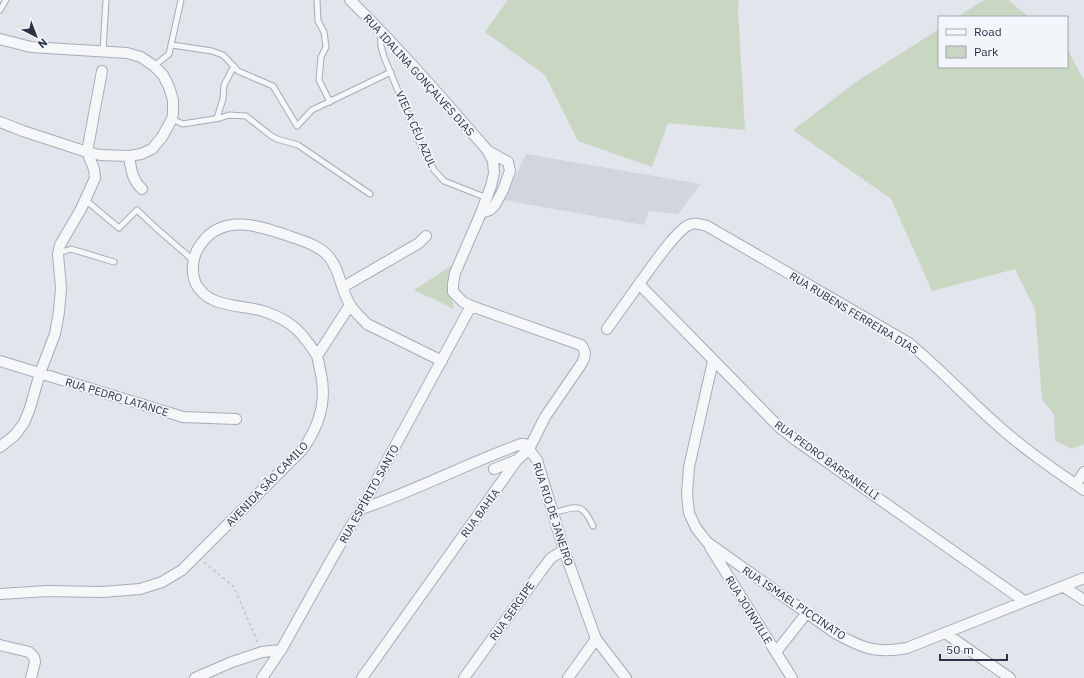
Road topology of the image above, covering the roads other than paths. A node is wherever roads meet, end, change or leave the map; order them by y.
1 (6, 0) edge
2 (106, 0) edge
3 (181, 0) edge
4 (317, 0) edge
5 (350, 0) edge
6 (0, 10) edge
7 (380, 29) junction
8 (0, 39) edge
9 (172, 45) junction
10 (103, 50) junction
11 (154, 66) junction
12 (234, 66) junction
13 (102, 71) dead end
14 (391, 72) junction
15 (330, 102) junction
16 (217, 118) junction
17 (172, 119) junction
18 (0, 122) edge
19 (488, 151) junction
20 (87, 152) junction
21 (129, 156) junction
22 (142, 189) dead end
23 (370, 194) dead end
24 (487, 198) junction
25 (89, 203) dead end
26 (481, 213) junction
27 (426, 236) dead end
28 (58, 254) junction
29 (194, 261) junction
30 (114, 262) dead end
31 (639, 284) junction
32 (343, 287) junction
33 (350, 305) junction
34 (471, 306) junction
35 (607, 329) dead end
36 (317, 356) junction
37 (714, 360) junction
38 (0, 361) edge
39 (442, 361) junction
40 (40, 373) junction
41 (236, 419) dead end
42 (0, 447) edge
43 (529, 449) junction
44 (494, 454) junction
45 (517, 460) junction
46 (538, 465) junction
47 (494, 469) junction
48 (1084, 472) edge
49 (1080, 487) edge
50 (496, 490) junction
51 (361, 509) junction
52 (553, 513) junction
53 (593, 526) dead end
54 (707, 542) junction
55 (564, 550) junction
56 (1084, 578) edge
57 (1064, 587) junction
58 (0, 594) edge
59 (1084, 600) edge
60 (1024, 601) junction
61 (806, 614) junction
62 (945, 633) junction
63 (596, 639) junction
64 (0, 646) edge
65 (281, 650) junction
66 (776, 652) junction
67 (32, 678) edge
68 (195, 678) edge
69 (262, 678) edge
70 (362, 678) edge
71 (464, 678) edge
72 (568, 678) edge
73 (626, 678) edge
74 (792, 678) edge
75 (1010, 678) edge

1 - 6 lane
2 - 10 lane
3 - 9 lane
4 - 15 lane
5 - 7 street, RUA IDALINA GONÇALVES DIAS
7 - 14 lane, VIELA CÉU AZUL
7 - 19 street, RUA IDALINA GONÇALVES DIAS
8 - 10 street
9 - 11 lane
9 - 12 lane
10 - 11 street
11 - 17 street
12 - 15 lane
12 - 16 lane
13 - 20 street
14 - 15 lane
14 - 24 lane, VIELA CÉU AZUL
16 - 17 lane
16 - 23 lane
17 - 21 street
18 - 20 street
19 - 24 street, RUA IDALINA GONÇALVES DIAS
19 - 26 street, RUA IDALINA GONÇALVES DIAS
20 - 21 street
20 - 28 street
21 - 22 street
24 - 26 street, RUA IDALINA GONÇALVES DIAS
25 - 29 lane
26 - 34 street
27 - 32 street
28 - 30 lane
28 - 40 street
29 - 32 street, AVENIDA SÃO CAMILO
29 - 36 street, AVENIDA SÃO CAMILO
31 - 35 street
31 - 37 street, RUA PEDRO BARSANELLI
31 - 49 street, RUA RUBENS FERREIRA DIAS
32 - 33 street, AVENIDA SÃO CAMILO
33 - 36 street
33 - 39 street, AVENIDA SÃO CAMILO
34 - 39 street, RUA ESPÍRITO SANTO
34 - 43 street, RUA BAHIA
36 - 58 street, AVENIDA SÃO CAMILO
37 - 54 street, RUA ISMAEL PICCINATO
37 - 60 street, RUA PEDRO BARSANELLI
38 - 40 street, RUA PEDRO LATANCE
39 - 51 street, RUA ESPÍRITO SANTO
40 - 41 street, RUA PEDRO LATANCE
40 - 42 street
43 - 44 street, RUA RIO DE JANEIRO
43 - 45 street, RUA BAHIA
43 - 46 street, RUA RIO DE JANEIRO
44 - 47 street
44 - 51 street, RUA RIO DE JANEIRO
45 - 46 street
45 - 47 street
45 - 50 street, RUA BAHIA
46 - 52 street, RUA RIO DE JANEIRO
47 - 50 street
48 - 49 street
50 - 70 street, RUA BAHIA
51 - 65 street, RUA ESPÍRITO SANTO
52 - 53 lane
52 - 55 street, RUA RIO DE JANEIRO
54 - 61 street, RUA ISMAEL PICCINATO
54 - 66 street, RUA JOINVILLE
55 - 63 street, RUA RIO DE JANEIRO
55 - 71 street, RUA SERGIPE
56 - 57 street, RUA ISMAEL PICCINATO
57 - 59 street
57 - 60 street, RUA ISMAEL PICCINATO
60 - 62 street, RUA ISMAEL PICCINATO
61 - 62 street, RUA ISMAEL PICCINATO
61 - 66 street
62 - 75 street
63 - 72 street
63 - 73 street, RUA RIO DE JANEIRO
64 - 67 street
65 - 68 street
65 - 69 street, RUA ESPÍRITO SANTO
66 - 74 street, RUA JOINVILLE

